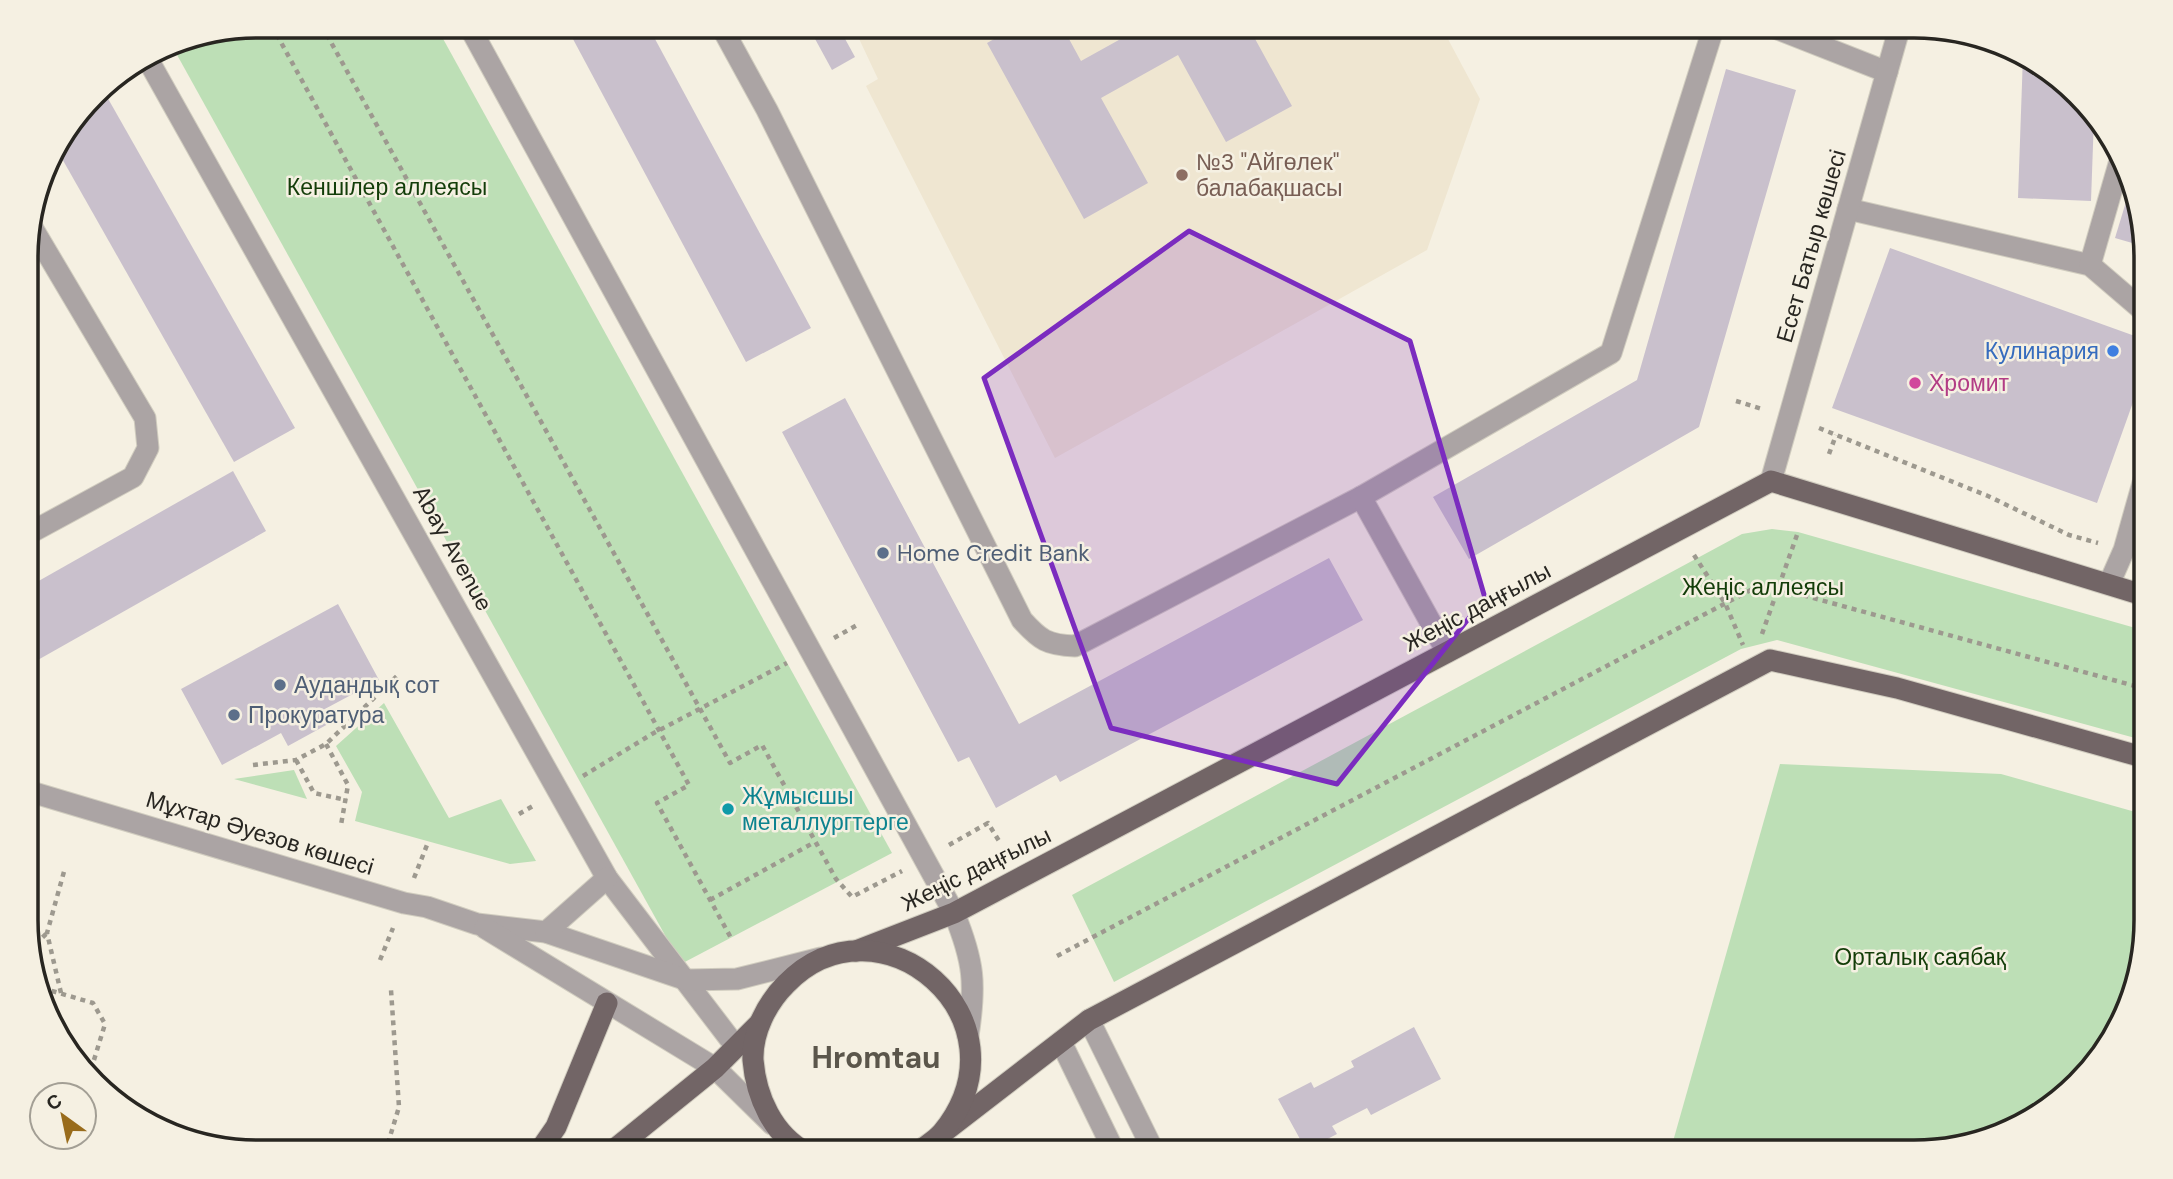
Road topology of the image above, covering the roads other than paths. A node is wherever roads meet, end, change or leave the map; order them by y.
1 (1710, 38) edge
2 (1801, 38) edge
3 (1897, 38) edge
4 (476, 39) edge
5 (728, 39) edge
6 (152, 67) edge
7 (1887, 72) junction
8 (2117, 172) edge
9 (1849, 209) junction
10 (40, 240) edge
11 (2090, 265) junction
12 (2134, 303) edge
13 (1772, 481) junction
14 (1362, 497) junction
15 (2134, 515) edge
16 (39, 528) edge
17 (2109, 584) junction
18 (2134, 592) edge
19 (1447, 652) junction
20 (2134, 755) edge
21 (38, 794) edge
22 (607, 878) junction
23 (954, 913) junction
24 (477, 924) junction
25 (546, 932) junction
26 (856, 951) junction
27 (825, 957) junction
28 (687, 980) junction
29 (607, 1003) junction
30 (1089, 1020) junction
31 (759, 1024) junction
32 (968, 1036) junction
33 (1061, 1042) junction
34 (736, 1047) junction
35 (715, 1068) junction
36 (780, 1131) junction
37 (940, 1135) junction
38 (547, 1140) edge
39 (626, 1140) edge
40 (791, 1140) edge
41 (934, 1140) edge
42 (1109, 1140) edge
43 (1148, 1140) edge

1 - 14 street
2 - 7 street
3 - 7 street, Есет Батыр көшесі
4 - 23 street
5 - 14 street
6 - 22 street, Abay Avenue
7 - 9 street, Есет Батыр көшесі
8 - 11 street
9 - 11 street
9 - 13 street, Есет Батыр көшесі
10 - 16 street
11 - 12 street
13 - 17 main road
13 - 19 main road, Жеңіс даңғылы
14 - 19 street
15 - 17 street
17 - 18 main road
19 - 23 main road, Жеңіс даңғылы
20 - 30 main road
21 - 24 street, Мұхтар Әуезов көшесі
22 - 25 street
22 - 28 street, Abay Avenue
23 - 26 main road, Жеңіс даңғылы
23 - 32 street
24 - 25 street, Мұхтар Әуезов көшесі
24 - 29 street, Мұхтар Әуезов көшесі
25 - 28 street, Мұхтар Әуезов көшесі
26 - 27 main road
26 - 32 main road
27 - 28 street, Мұхтар Әуезов көшесі
27 - 31 main road
28 - 34 street, Abay Avenue
29 - 35 street, Мұхтар Әуезов көшесі
29 - 38 main road
30 - 33 main road
30 - 43 street
31 - 34 main road
31 - 36 main road
32 - 37 main road
33 - 37 main road
33 - 42 street
34 - 35 main road
35 - 36 street, Мұхтар Әуезов көшесі
35 - 39 main road
36 - 40 main road
37 - 41 main road

